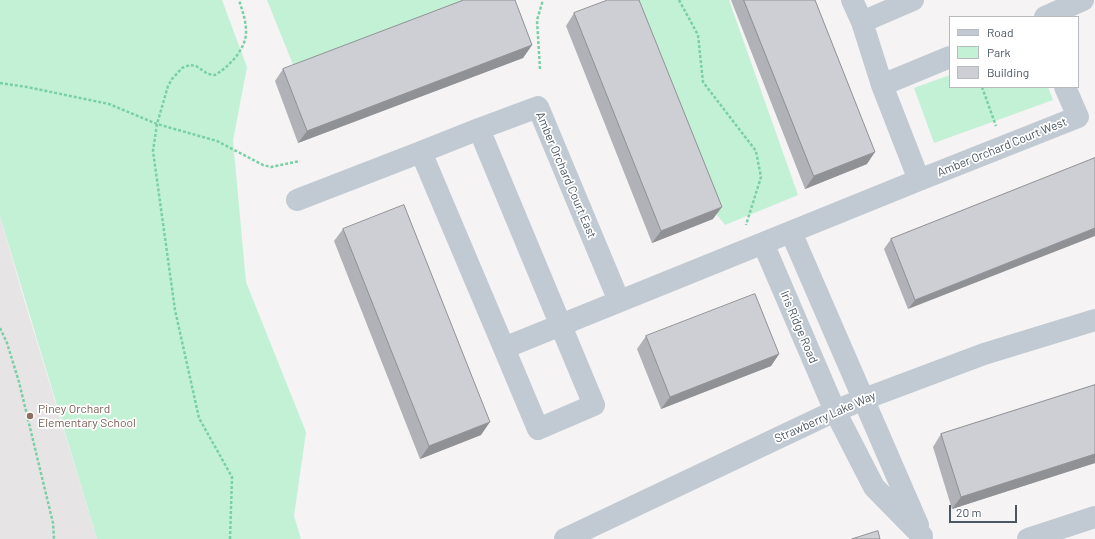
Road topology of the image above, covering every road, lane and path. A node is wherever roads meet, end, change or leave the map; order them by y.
1 (239, 0) edge
2 (542, 0) edge
3 (679, 0) edge
4 (852, 0) edge
5 (912, 0) edge
6 (1083, 0) edge
7 (1046, 16) edge
8 (862, 22) junction
9 (949, 57) edge
10 (540, 69) dead end
11 (0, 84) edge
12 (882, 85) junction
13 (982, 88) edge
14 (1065, 88) edge
15 (992, 115) dead end
16 (157, 124) junction
17 (478, 129) junction
18 (421, 152) junction
19 (300, 161) dead end
20 (919, 180) junction
21 (297, 200) dead end
22 (745, 229) dead end
23 (791, 232) junction
24 (763, 243) junction
25 (619, 301) junction
26 (1095, 320) edge
27 (561, 325) junction
28 (0, 328) edge
29 (504, 348) junction
30 (864, 399) junction
31 (835, 411) junction
32 (1095, 517) edge
33 (923, 537) edge
34 (54, 539) edge
35 (230, 539) edge
36 (565, 539) edge
37 (1028, 539) edge

1 - 16 path
2 - 10 path
3 - 22 path
4 - 8 street
5 - 8 street
6 - 7 street
8 - 12 street
9 - 12 street
11 - 16 path
12 - 20 street
13 - 15 path
14 - 20 street, Amber Orchard Court West
16 - 19 path
16 - 35 path
17 - 18 street, Amber Orchard Court East
17 - 25 street, Amber Orchard Court East
17 - 27 street
18 - 21 street, Amber Orchard Court East
18 - 29 street
20 - 23 street, Amber Orchard Court West
23 - 24 street
23 - 30 street
24 - 25 street
24 - 31 street, Iris Ridge Road
25 - 27 street
26 - 30 street, Strawberry Lake Way
27 - 29 street
27 - 29 street
28 - 34 path
30 - 31 street, Strawberry Lake Way
30 - 33 street
31 - 33 street, Iris Ridge Road
31 - 36 street, Strawberry Lake Way
32 - 37 street

